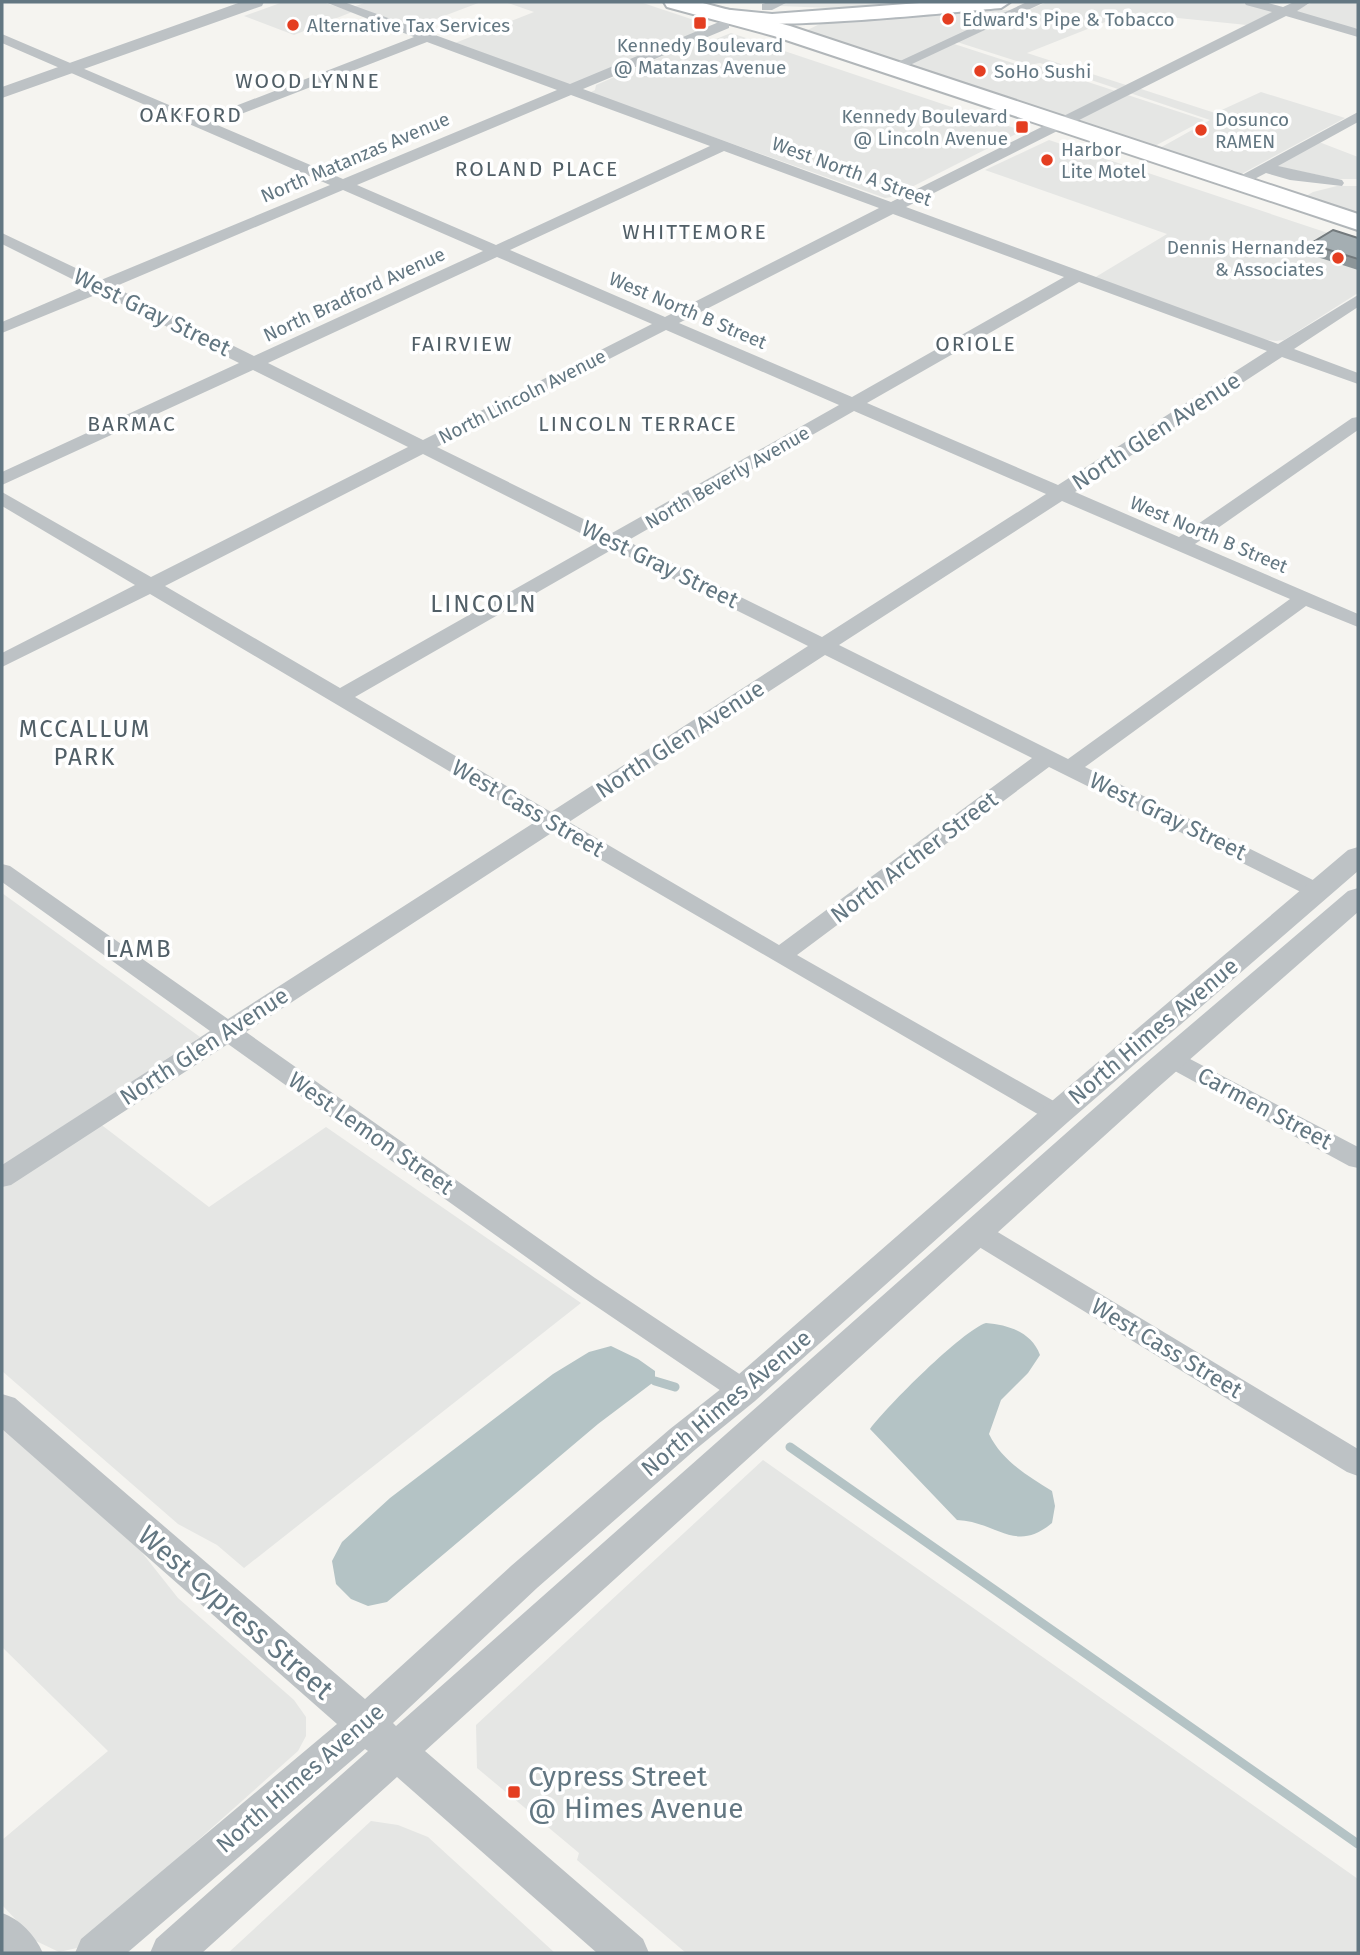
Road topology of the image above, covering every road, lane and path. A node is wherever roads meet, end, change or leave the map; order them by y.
1 (256, 2) edge
2 (332, 2) edge
3 (675, 2) edge
4 (1001, 2) edge
5 (1038, 2) edge
6 (1251, 2) edge
7 (1304, 2) edge
8 (774, 5) edge
9 (1284, 11) junction
10 (856, 12) junction
11 (719, 13) edge
12 (1358, 33) edge
13 (427, 37) junction
14 (2, 38) edge
15 (73, 67) junction
16 (892, 68) junction
17 (571, 89) junction
18 (2, 93) edge
19 (1358, 116) edge
20 (202, 124) junction
21 (1051, 127) junction
22 (723, 146) junction
23 (1264, 167) junction
24 (1237, 182) junction
25 (344, 185) junction
26 (1290, 199) junction
27 (892, 208) junction
28 (1358, 222) edge
29 (1358, 237) edge
30 (2, 238) edge
31 (498, 251) junction
32 (1078, 276) junction
33 (100, 287) junction
34 (1358, 300) edge
35 (665, 323) junction
36 (2, 328) edge
37 (1281, 350) junction
38 (254, 363) junction
39 (1358, 379) edge
40 (854, 404) junction
41 (1358, 422) edge
42 (422, 447) junction
43 (2, 479) edge
44 (1060, 493) junction
45 (2, 498) edge
46 (613, 541) junction
47 (1181, 545) junction
48 (150, 586) junction
49 (1304, 598) junction
50 (1358, 621) edge
51 (824, 646) junction
52 (2, 661) edge
53 (339, 697) junction
54 (1048, 757) junction
55 (1070, 768) junction
56 (552, 822) junction
57 (1358, 856) edge
58 (2, 871) edge
59 (1317, 891) junction
60 (1356, 897) edge
61 (780, 956) junction
62 (1218, 1016) junction
63 (226, 1031) junction
64 (1171, 1058) junction
65 (1056, 1114) junction
66 (1358, 1159) edge
67 (2, 1178) edge
68 (976, 1232) junction
69 (876, 1273) junction
70 (743, 1391) junction
71 (2, 1408) edge
72 (725, 1456) junction
73 (1358, 1464) edge
74 (365, 1724) junction
75 (397, 1752) junction
76 (2, 1929) edge
77 (24, 1953) edge
78 (96, 1953) edge
79 (171, 1953) edge
80 (628, 1953) edge

1 - 15 street
2 - 13 street, West North A Street
3 - 11 main road
4 - 10 main road
5 - 16 street
6 - 9 street
7 - 9 street, North Lincoln Avenue
8 - 10 main road
8 - 11 main road
9 - 12 street
9 - 21 street, North Lincoln Avenue
10 - 11 main road
11 - 16 main road
11 - 17 street, North Matanzas Avenue
11 - 21 main road
13 - 17 street, West North A Street
13 - 20 street
14 - 15 street, West North B Street
15 - 18 street
15 - 20 street, West North B Street
16 - 21 main road
17 - 22 street, West North A Street
17 - 25 street, North Matanzas Avenue
19 - 23 street
20 - 25 street, West North B Street
21 - 24 main road
21 - 27 street, North Lincoln Avenue
21 - 29 main road
22 - 27 street, West North A Street
22 - 31 street, North Bradford Avenue
23 - 24 street
23 - 26 street
24 - 26 main road
25 - 31 street, West North B Street
25 - 33 street, North Matanzas Avenue
26 - 28 main road
27 - 32 street, West North A Street
27 - 35 street, North Lincoln Avenue
30 - 33 street, West Gray Street
31 - 35 street, West North B Street
31 - 38 street, North Bradford Avenue
32 - 37 street, West North A Street
32 - 40 street, North Beverly Avenue
33 - 36 street, North Matanzas Avenue
33 - 38 street, West Gray Street
34 - 37 street, North Glen Avenue
35 - 40 street, West North B Street
35 - 42 street, North Lincoln Avenue
37 - 39 street, West North A Street
37 - 44 street, North Glen Avenue
38 - 42 street, West Gray Street
38 - 43 street, North Bradford Avenue
40 - 44 street, West North B Street
40 - 46 street, North Beverly Avenue
41 - 47 street
42 - 46 street, West Gray Street
42 - 48 street, North Lincoln Avenue
44 - 47 street, West North B Street
44 - 51 street, North Glen Avenue
45 - 48 street, West Cass Street
46 - 51 street, West Gray Street
46 - 53 street, North Beverly Avenue
47 - 49 street, West North B Street
48 - 52 street, North Lincoln Avenue
48 - 53 street, West Cass Street
49 - 50 street, West North B Street
49 - 55 street
51 - 54 street, West Gray Street
51 - 56 street, North Glen Avenue
53 - 56 street, West Cass Street
54 - 55 street, West Gray Street
54 - 61 street, North Archer Street
55 - 59 street, West Gray Street
56 - 61 street, West Cass Street
56 - 63 street, North Glen Avenue
57 - 59 street, North Himes Avenue
58 - 63 street, West Lemon Street
59 - 62 street
59 - 65 street, North Himes Avenue
60 - 62 street, North Himes Avenue
61 - 65 street, West Cass Street
62 - 64 street, North Himes Avenue
63 - 67 street, North Glen Avenue
63 - 70 street, West Lemon Street
64 - 66 street, Carmen Street
64 - 68 street, North Himes Avenue
65 - 68 street
65 - 69 street, North Himes Avenue
68 - 72 street, North Himes Avenue
68 - 73 street, West Cass Street
69 - 70 street, North Himes Avenue
69 - 72 street
70 - 74 street, North Himes Avenue
71 - 74 street, West Cypress Street
72 - 75 street, North Himes Avenue
74 - 75 street, West Cypress Street
74 - 78 street, North Himes Avenue
75 - 79 street, North Himes Avenue
75 - 80 street, West Cypress Street
76 - 77 street

